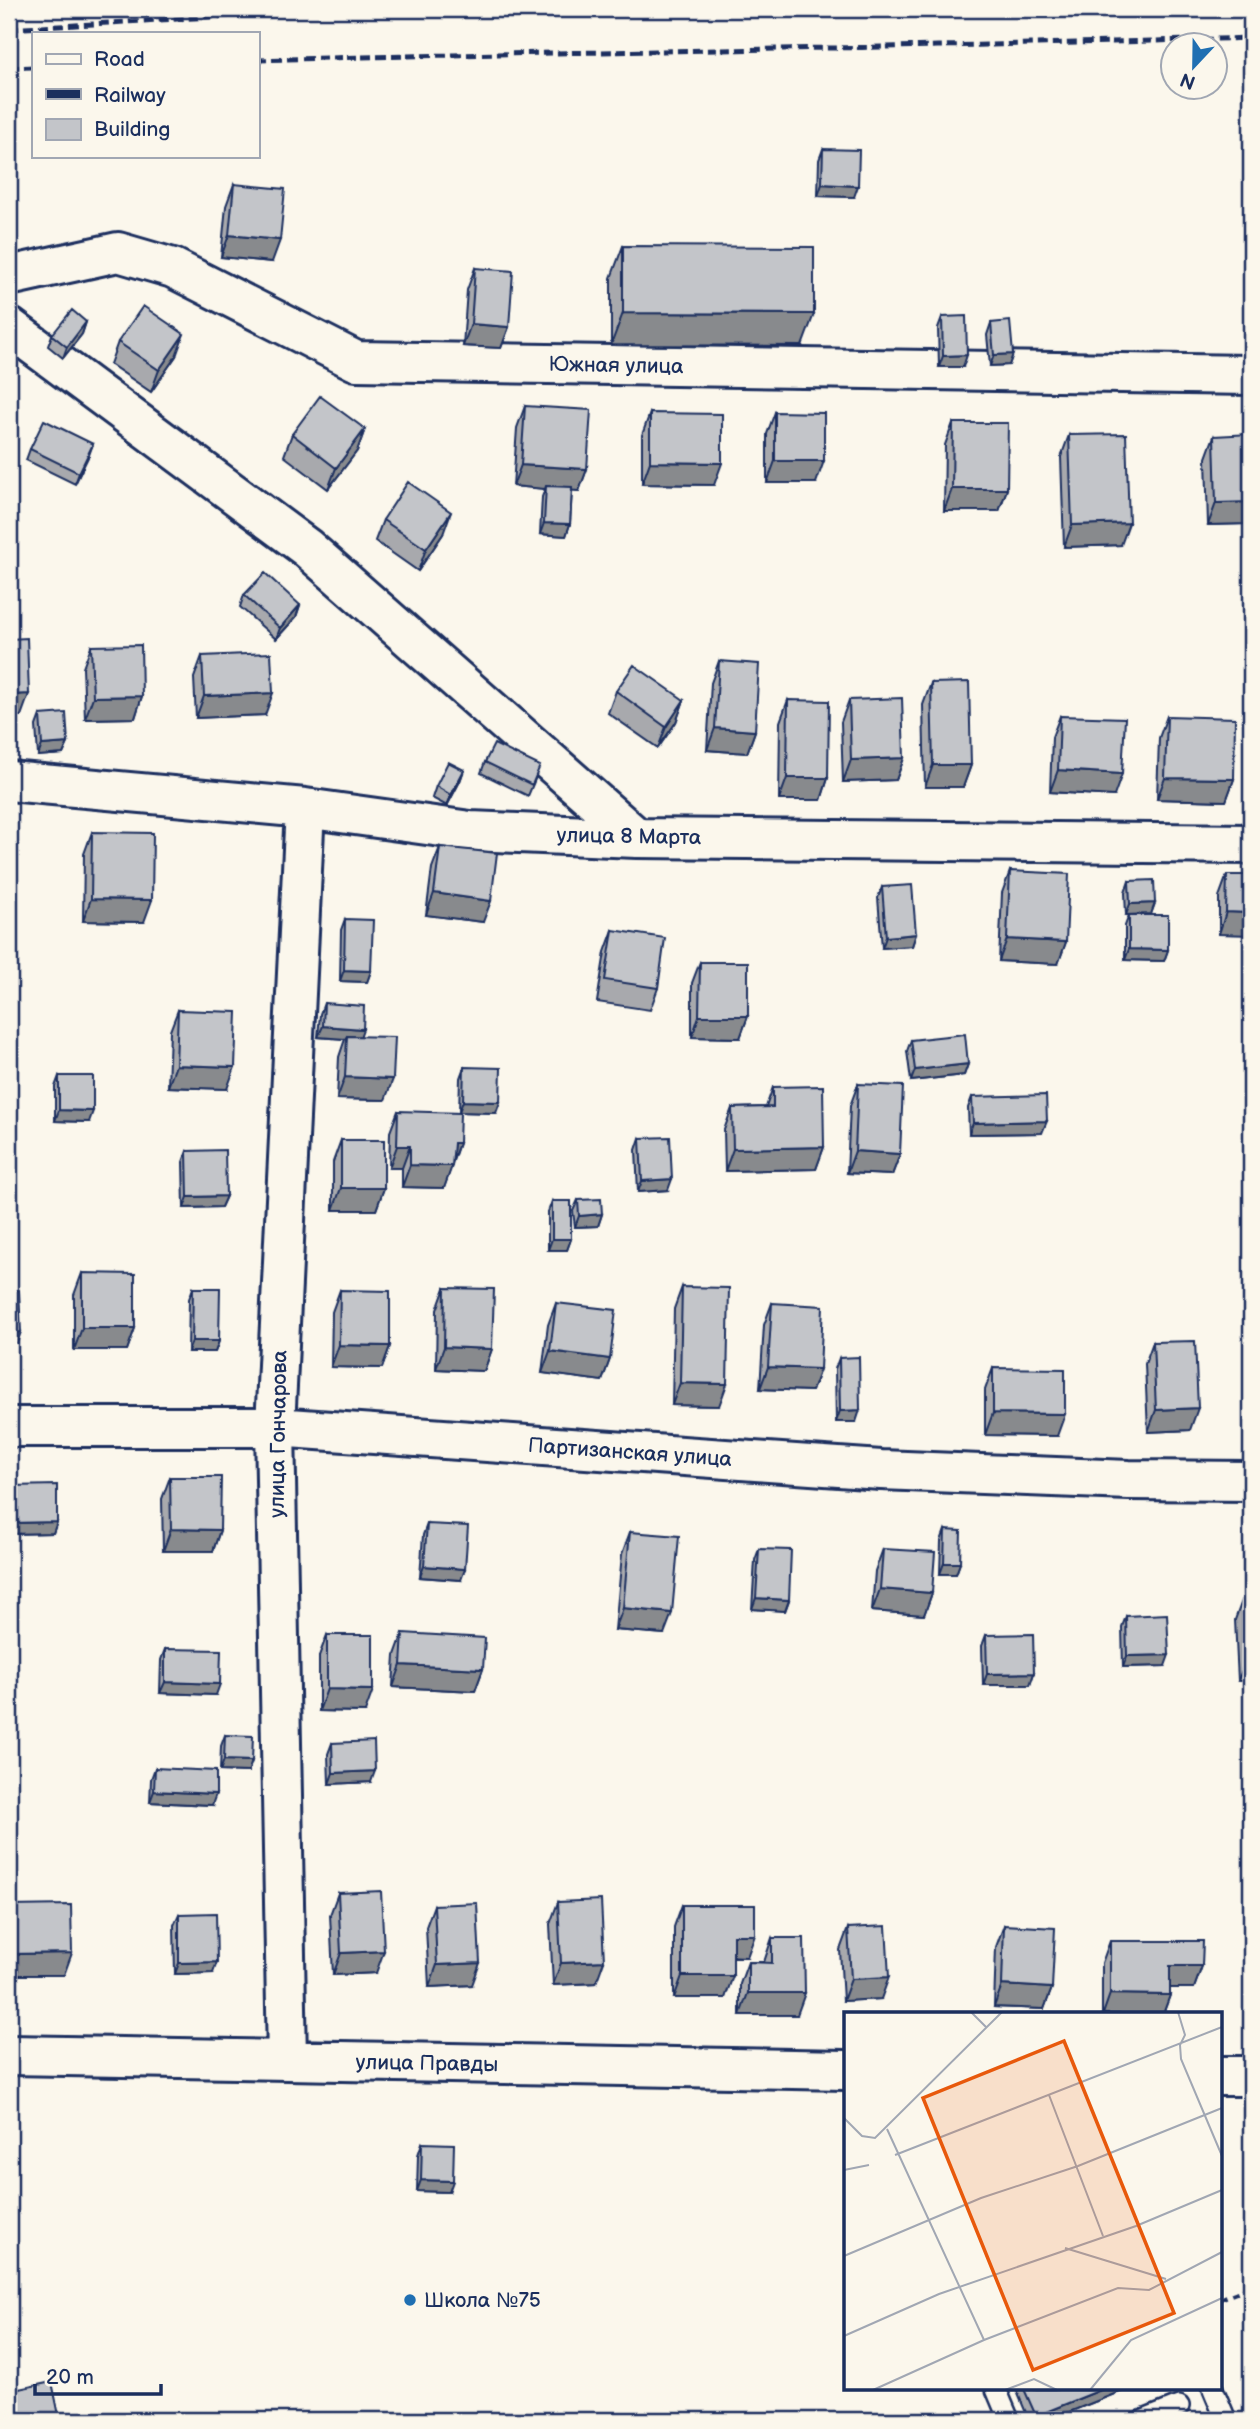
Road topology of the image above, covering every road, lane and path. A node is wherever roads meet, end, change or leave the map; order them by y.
1 (9, 276) edge
2 (9, 327) edge
3 (1251, 375) edge
4 (9, 781) edge
5 (305, 808) junction
6 (637, 838) junction
7 (1251, 844) edge
8 (9, 1427) edge
9 (275, 1427) junction
10 (1251, 1481) edge
11 (9, 2055) edge
12 (287, 2060) junction
13 (844, 2070) edge
14 (1222, 2076) edge
15 (1251, 2076) edge
16 (1251, 2287) edge
17 (1222, 2299) edge
18 (996, 2390) edge
19 (1213, 2390) edge
20 (1179, 2406) dead end
21 (1009, 2420) edge
22 (1143, 2420) edge
23 (1226, 2420) edge

1 - 3 street, Южная улица
2 - 6 street
4 - 5 street, улица 8 Марта
5 - 6 street, улица 8 Марта
5 - 9 street, улица Гончарова
6 - 7 street, улица 8 Марта
8 - 9 street, Партизанская улица
9 - 10 street, Партизанская улица
9 - 12 street, улица Гончарова
11 - 12 street, улица Правды
12 - 13 street, улица Правды
14 - 15 street
16 - 17 path
18 - 21 lane
19 - 23 lane
20 - 22 lane

